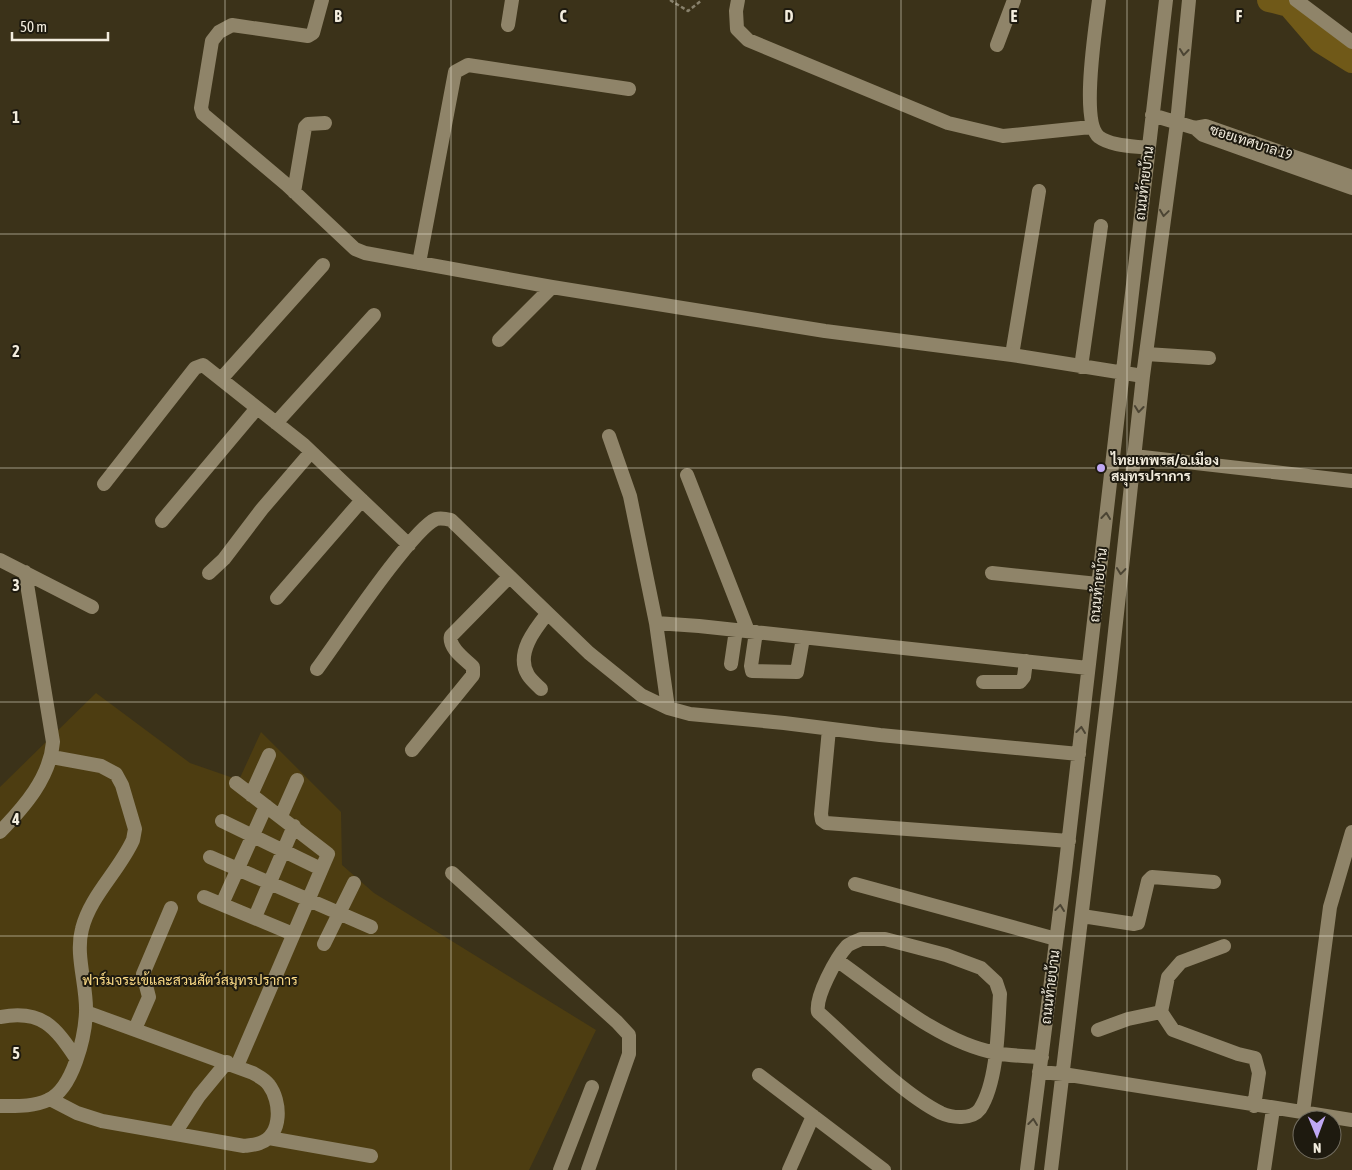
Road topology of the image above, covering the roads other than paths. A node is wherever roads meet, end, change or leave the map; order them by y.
1 (322, 0) edge
2 (512, 0) edge
3 (738, 0) edge
4 (1014, 0) edge
5 (1098, 0) edge
6 (1296, 0) edge
7 (1166, 3) edge
8 (1189, 4) edge
9 (508, 24) dead end
10 (1352, 42) edge
11 (997, 46) dead end
12 (629, 89) dead end
13 (1152, 115) junction
14 (325, 123) dead end
15 (1177, 123) junction
16 (1091, 127) junction
17 (1196, 128) junction
18 (1148, 148) junction
19 (1352, 177) edge
20 (1352, 188) edge
21 (1039, 191) dead end
22 (294, 192) junction
23 (1102, 226) dead end
24 (420, 263) junction
25 (323, 265) dead end
26 (552, 287) junction
27 (374, 314) dead end
28 (499, 340) dead end
29 (1146, 354) junction
30 (1012, 355) junction
31 (1209, 358) dead end
32 (1081, 367) junction
33 (1121, 374) junction
34 (1142, 376) junction
35 (221, 379) junction
36 (257, 408) junction
37 (276, 423) junction
38 (609, 436) dead end
39 (311, 452) junction
40 (1134, 456) junction
41 (687, 475) dead end
42 (1352, 481) edge
43 (104, 484) dead end
44 (362, 500) junction
45 (162, 521) dead end
46 (409, 545) junction
47 (0, 560) edge
48 (25, 572) junction
49 (209, 573) dead end
50 (992, 573) dead end
51 (508, 577) junction
52 (1098, 584) junction
53 (277, 598) dead end
54 (92, 607) dead end
55 (547, 614) junction
56 (656, 623) junction
57 (747, 631) junction
58 (802, 638) junction
59 (1026, 661) junction
60 (731, 664) dead end
61 (1088, 668) junction
62 (317, 669) dead end
63 (983, 682) dead end
64 (541, 689) dead end
65 (668, 708) junction
66 (829, 729) junction
67 (412, 750) dead end
68 (1078, 754) junction
69 (269, 755) dead end
70 (52, 757) junction
71 (297, 780) dead end
72 (236, 783) dead end
73 (251, 794) junction
74 (266, 806) junction
75 (281, 816) junction
76 (222, 822) dead end
77 (294, 826) junction
78 (0, 832) edge
79 (1352, 832) edge
80 (253, 836) junction
81 (1068, 841) junction
82 (284, 850) junction
83 (210, 857) dead end
84 (321, 869) junction
85 (238, 870) junction
86 (452, 873) dead end
87 (1214, 882) dead end
88 (270, 883) junction
89 (354, 883) dead end
90 (855, 884) dead end
91 (204, 897) dead end
92 (308, 899) junction
93 (222, 904) junction
94 (171, 908) dead end
95 (338, 913) junction
96 (1082, 916) junction
97 (255, 917) junction
98 (371, 927) dead end
99 (293, 934) junction
100 (1056, 939) junction
101 (324, 944) dead end
102 (1224, 946) dead end
103 (838, 961) junction
104 (86, 1012) junction
105 (1160, 1012) junction
106 (0, 1017) edge
107 (135, 1029) junction
108 (1098, 1030) dead end
109 (994, 1053) junction
110 (1042, 1057) junction
111 (76, 1058) junction
112 (232, 1064) junction
113 (1039, 1072) junction
114 (1063, 1074) junction
115 (759, 1076) dead end
116 (592, 1086) dead end
117 (50, 1099) junction
118 (0, 1106) edge
119 (1254, 1106) junction
120 (1273, 1109) junction
121 (1303, 1110) edge
122 (1292, 1111) edge
123 (813, 1116) junction
124 (175, 1133) junction
125 (269, 1138) junction
126 (371, 1156) dead end
127 (560, 1170) edge
128 (588, 1170) edge
129 (789, 1170) edge
130 (884, 1170) edge
131 (1027, 1170) edge
132 (1051, 1170) edge
133 (1264, 1170) edge

1 - 22 street
2 - 9 street
3 - 16 street
4 - 11 street
5 - 16 street
6 - 10 street
7 - 8 street
7 - 13 street, ถนนท้ายบ้าน
8 -> 15 street, ถนนท้ายบ้าน
12 - 24 street
13 - 15 street
13 - 18 street, ถนนท้ายบ้าน
14 - 22 street
15 - 17 street
15 -> 29 street, ถนนท้ายบ้าน
16 - 18 street
17 - 19 street, ซอยเทศบาล 19
17 - 20 street, ซอยเทศบาล 19
18 - 33 street, ถนนท้ายบ้าน
21 - 30 street
22 - 24 street
23 - 32 street
24 - 26 street
25 - 35 street
26 - 28 street
26 - 30 street
27 - 37 street
29 - 31 street
29 - 34 street, ถนนท้ายบ้าน
30 - 32 street
32 - 33 street
33 - 34 street
52 -> 33 street, ถนนท้ายบ้าน
34 -> 40 street, ถนนท้ายบ้าน
35 - 36 street
35 - 43 street
36 - 37 street
36 - 45 street
37 - 39 street
38 - 56 street
39 - 44 street
39 - 49 street
40 - 42 street
40 -> 96 street, ถนนท้ายบ้าน
41 - 57 street
44 - 46 street
44 - 53 street
46 - 51 street
46 - 62 street
47 - 48 street
48 - 54 street
48 - 70 street
50 - 52 street
51 - 55 street
51 - 67 street
52 - 61 street, ถนนท้ายบ้าน
55 - 64 street
55 - 65 street
56 - 57 street
56 - 65 street
57 - 58 street
57 - 58 street
57 - 60 street
58 - 59 street
59 - 61 street
59 - 63 street
68 -> 61 street, ถนนท้ายบ้าน
65 - 66 street
66 - 68 street
66 - 81 street
68 - 81 street, ถนนท้ายบ้าน
69 - 73 street
70 - 78 street
70 - 104 street
71 - 75 street
72 - 73 street
73 - 74 street
74 - 75 street
74 - 80 street
75 - 77 street
76 - 80 street
77 - 82 street
77 - 84 street
79 - 121 street
80 - 82 street
80 - 85 street
100 -> 81 street, ถนนท้ายบ้าน
82 - 84 street
82 - 88 street
83 - 85 street
84 - 92 street
85 - 88 street
85 - 93 street
86 - 128 street
87 - 96 street
88 - 92 street
88 - 97 street
89 - 95 street
90 - 100 street
91 - 93 street
92 - 95 street
92 - 99 street
93 - 97 street
94 - 107 street
95 - 98 street
95 - 101 street
96 - 114 street, ถนนท้ายบ้าน
97 - 99 street
99 - 112 street
100 - 110 street, ถนนท้ายบ้าน
102 - 105 street
103 - 109 street
103 - 109 street
103 - 109 street
104 - 107 street
104 - 111 street
105 - 108 street
105 - 119 street
106 - 111 street
107 - 112 street
109 - 110 street
110 - 113 street, ถนนท้ายบ้าน
111 - 117 street
112 - 124 street
112 - 125 street
113 - 114 street
131 -> 113 street, ถนนท้ายบ้าน
114 - 119 street
114 - 132 street, ถนนท้ายบ้าน
115 - 123 street
116 - 127 street
117 - 118 street
117 - 124 street
119 - 120 street
120 - 122 street
120 - 133 street
123 - 129 street
123 - 130 street
124 - 125 street
125 - 126 street

